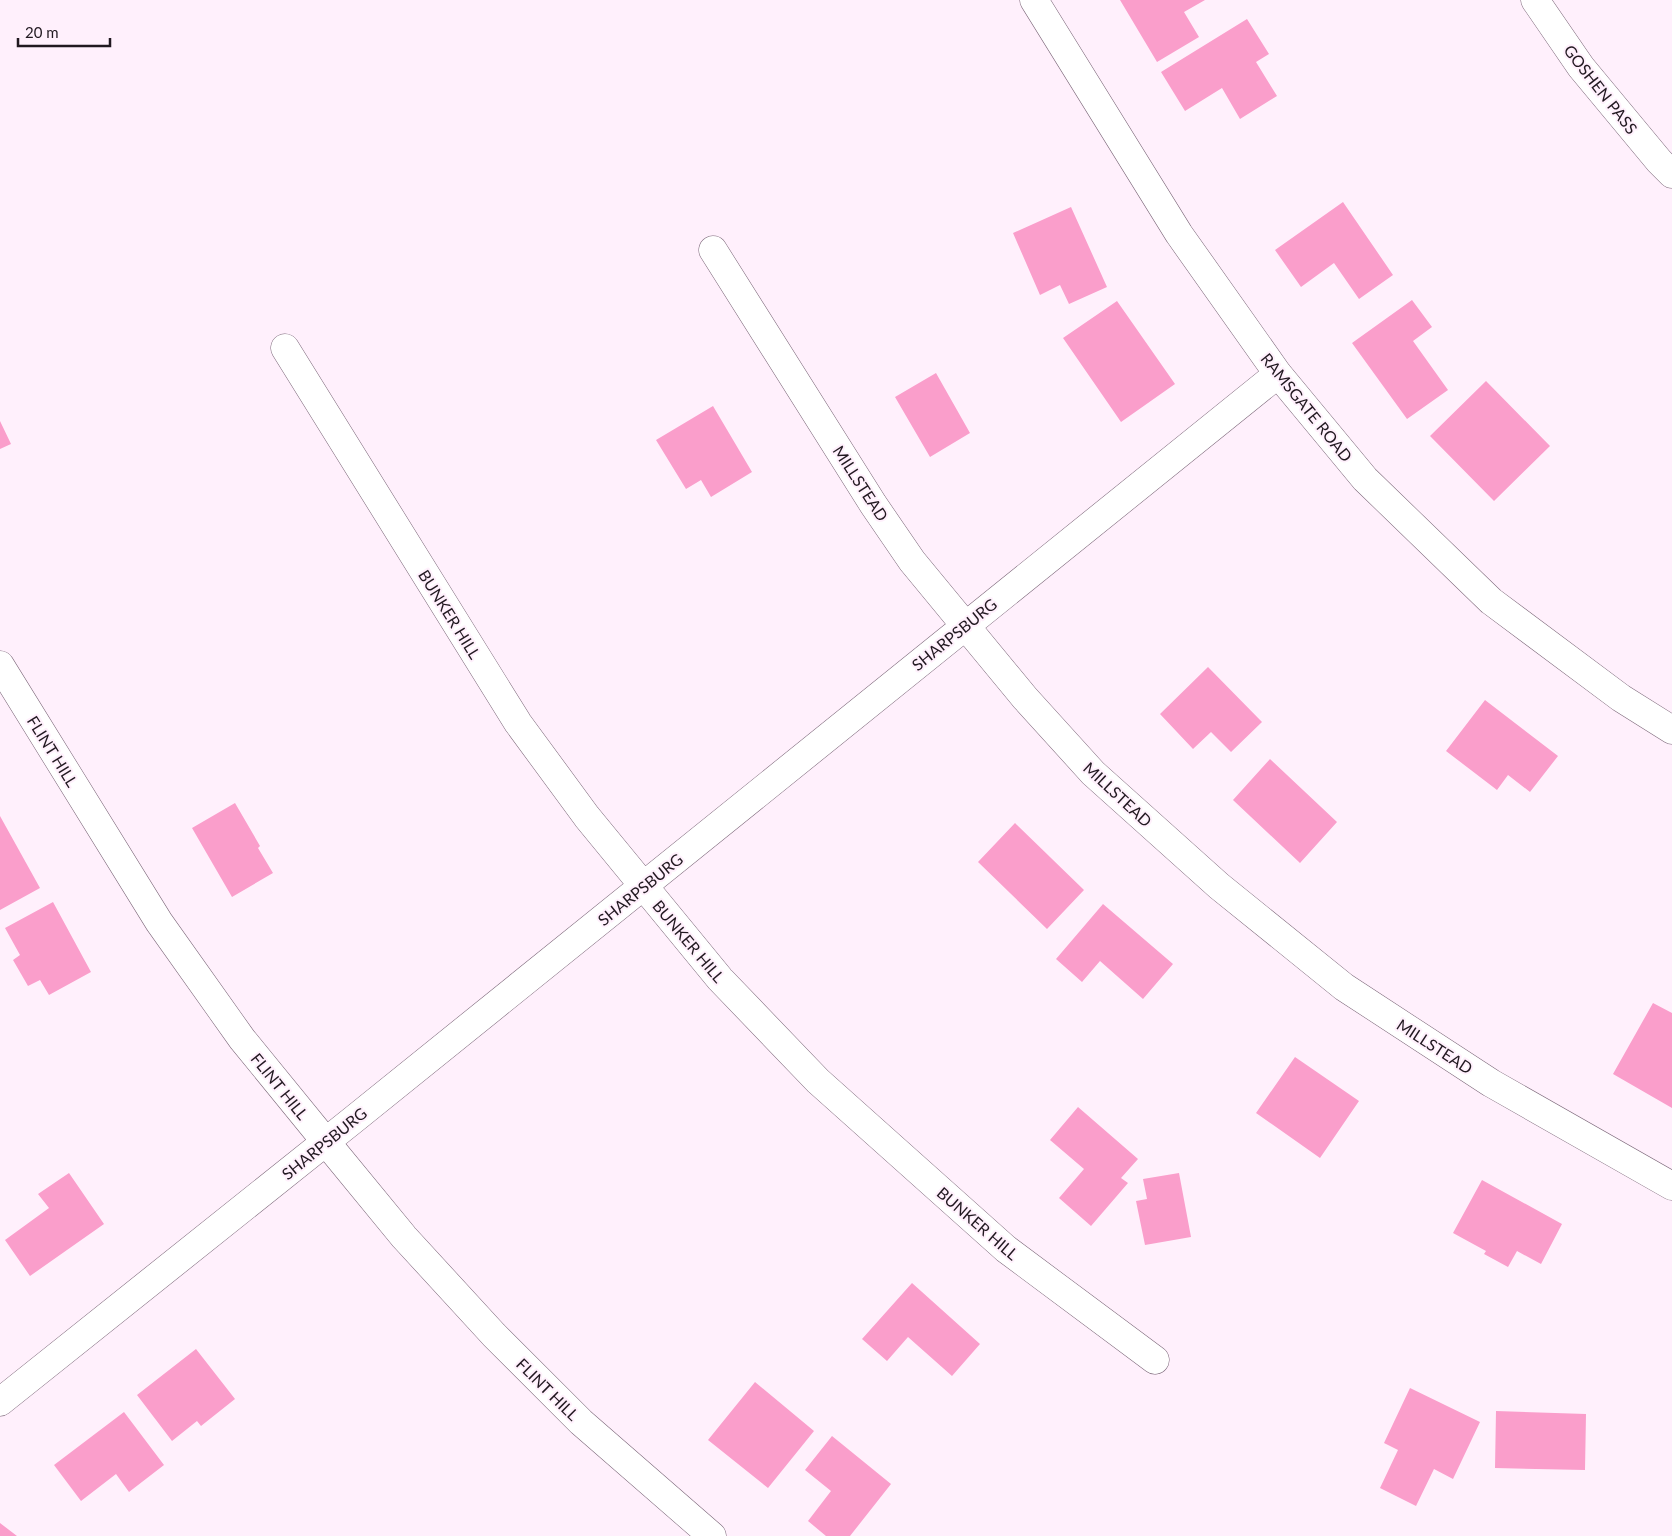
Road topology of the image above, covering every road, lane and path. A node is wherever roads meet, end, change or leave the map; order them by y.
1 (1034, 0) edge
2 (1535, 0) edge
3 (1672, 174) edge
4 (713, 250) dead end
5 (284, 348) dead end
6 (1278, 374) junction
7 (965, 625) junction
8 (0, 665) edge
9 (1672, 730) edge
10 (643, 886) junction
11 (326, 1142) junction
12 (1672, 1186) edge
13 (1155, 1360) dead end
14 (0, 1402) edge
15 (712, 1536) edge

1 - 6 street, RAMSGATE ROAD
2 - 3 street, GOSHEN PASS
4 - 7 street, MILLSTEAD
5 - 10 street, BUNKER HILL
6 - 7 street, SHARPSBURG
6 - 9 street, RAMSGATE ROAD
7 - 10 street, SHARPSBURG
7 - 12 street, MILLSTEAD
8 - 11 street, FLINT HILL
10 - 11 street, SHARPSBURG
10 - 13 street, BUNKER HILL
11 - 14 street, SHARPSBURG
11 - 15 street, FLINT HILL

